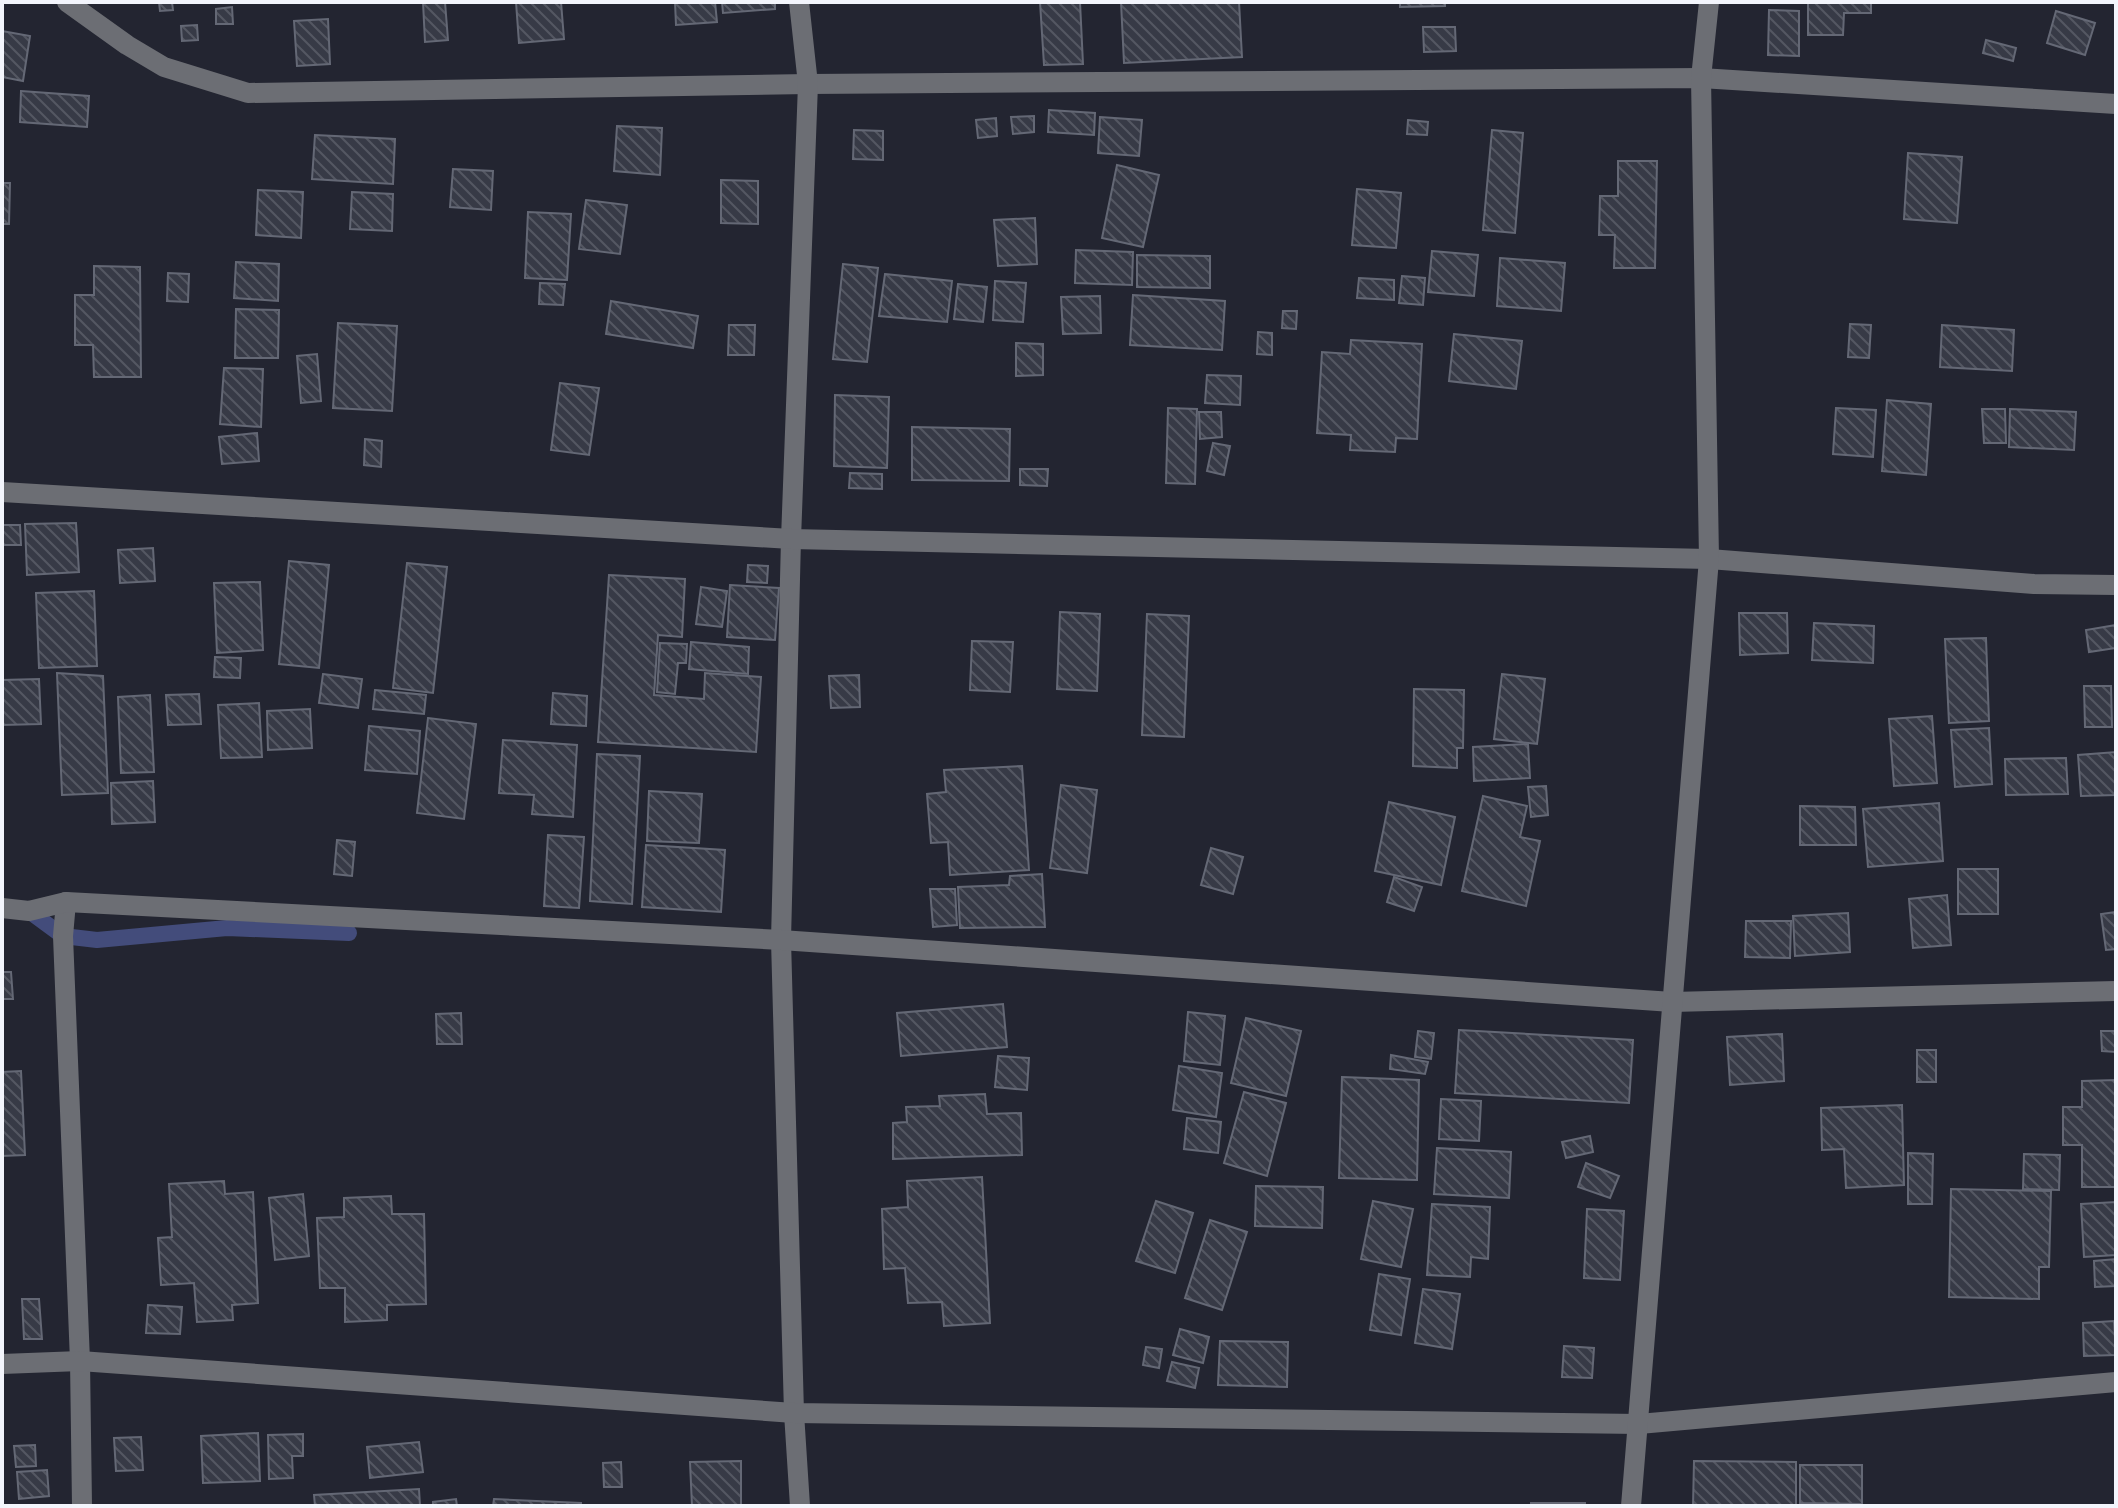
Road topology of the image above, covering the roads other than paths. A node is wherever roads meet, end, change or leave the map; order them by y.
1 (67, 2) edge
2 (799, 2) edge
3 (1709, 2) edge
4 (1701, 78) junction
5 (808, 84) junction
6 (2116, 104) edge
7 (2, 492) edge
8 (791, 539) junction
9 (1709, 559) junction
10 (2116, 585) edge
11 (66, 902) junction
12 (2, 908) edge
13 (781, 940) junction
14 (2116, 991) edge
15 (1672, 1002) junction
16 (80, 1361) junction
17 (2, 1364) edge
18 (2116, 1382) edge
19 (794, 1413) junction
20 (1639, 1424) junction
21 (82, 1506) edge
22 (800, 1506) edge
23 (1631, 1506) edge

1 - 5 street
2 - 5 street
3 - 4 street
4 - 5 street
4 - 6 street
4 - 9 street
5 - 8 street
7 - 8 street
8 - 9 street
8 - 13 street
9 - 10 street
9 - 15 street
11 - 12 street
11 - 13 street
11 - 16 street
13 - 15 street
13 - 19 street
14 - 15 street
15 - 20 street
16 - 17 street
16 - 19 street
16 - 21 street
18 - 20 street
19 - 20 street
19 - 22 street
20 - 23 street

